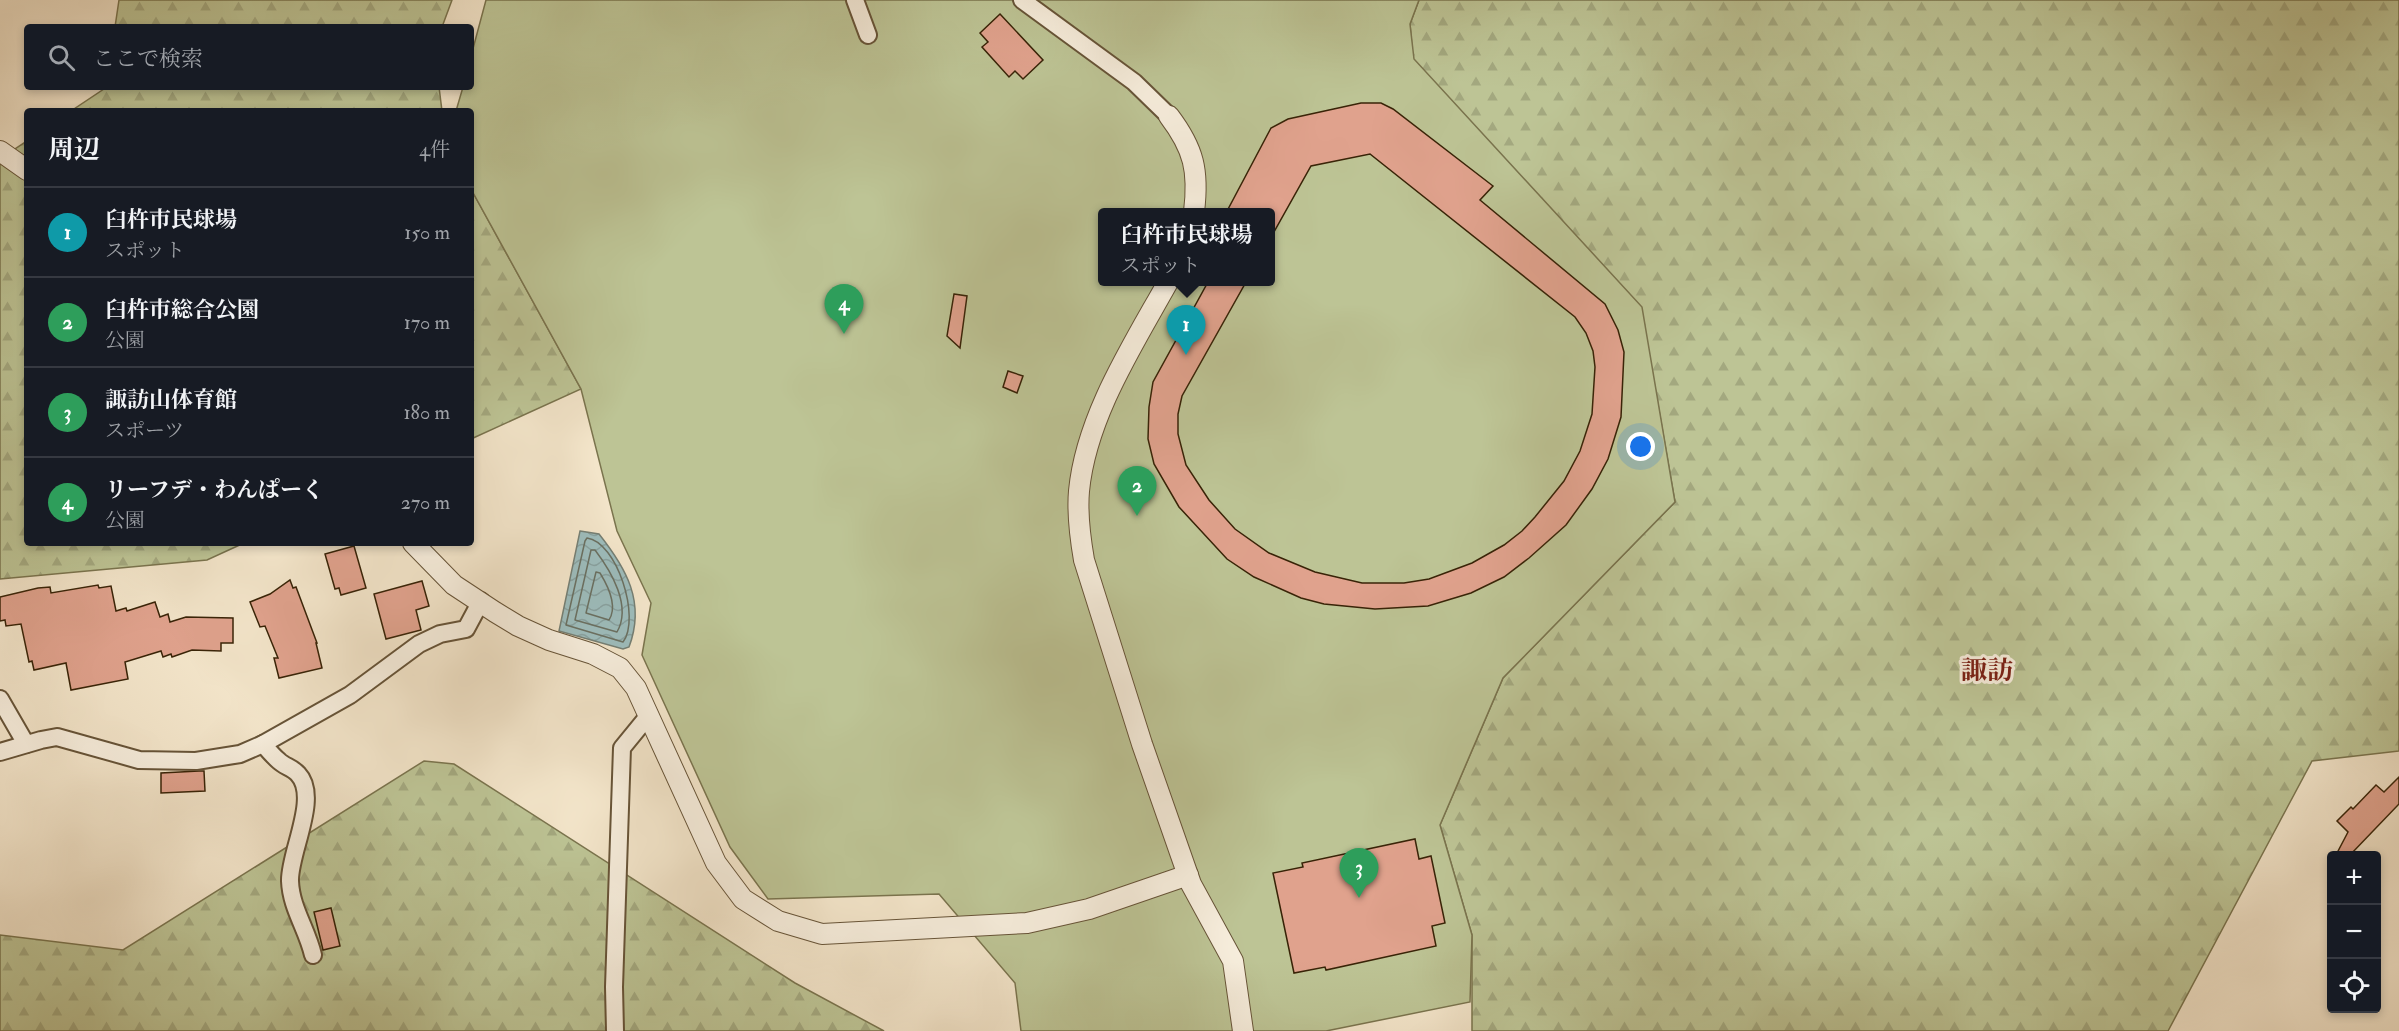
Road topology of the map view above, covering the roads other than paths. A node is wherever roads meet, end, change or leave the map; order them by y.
1 (855, 0) edge
2 (1022, 0) edge
3 (868, 35) dead end
4 (1169, 116) joint
5 (0, 151) edge
6 (24, 168) edge
7 (1194, 208) edge
8 (1166, 286) edge
9 (416, 546) edge
10 (481, 601) junction
11 (0, 699) edge
12 (649, 715) junction
13 (26, 744) junction
14 (263, 744) junction
15 (0, 752) edge
16 (1188, 875) junction
17 (313, 955) dead end
18 (615, 1031) edge
19 (1243, 1031) edge

1 - 3 street
2 - 4 street
4 - 7 street
5 - 6 street
8 - 16 street
9 - 10 street
10 - 12 street
10 - 14 street
11 - 13 street
12 - 16 street
12 - 18 street
13 - 14 street
13 - 15 street
14 - 17 street
16 - 19 street

